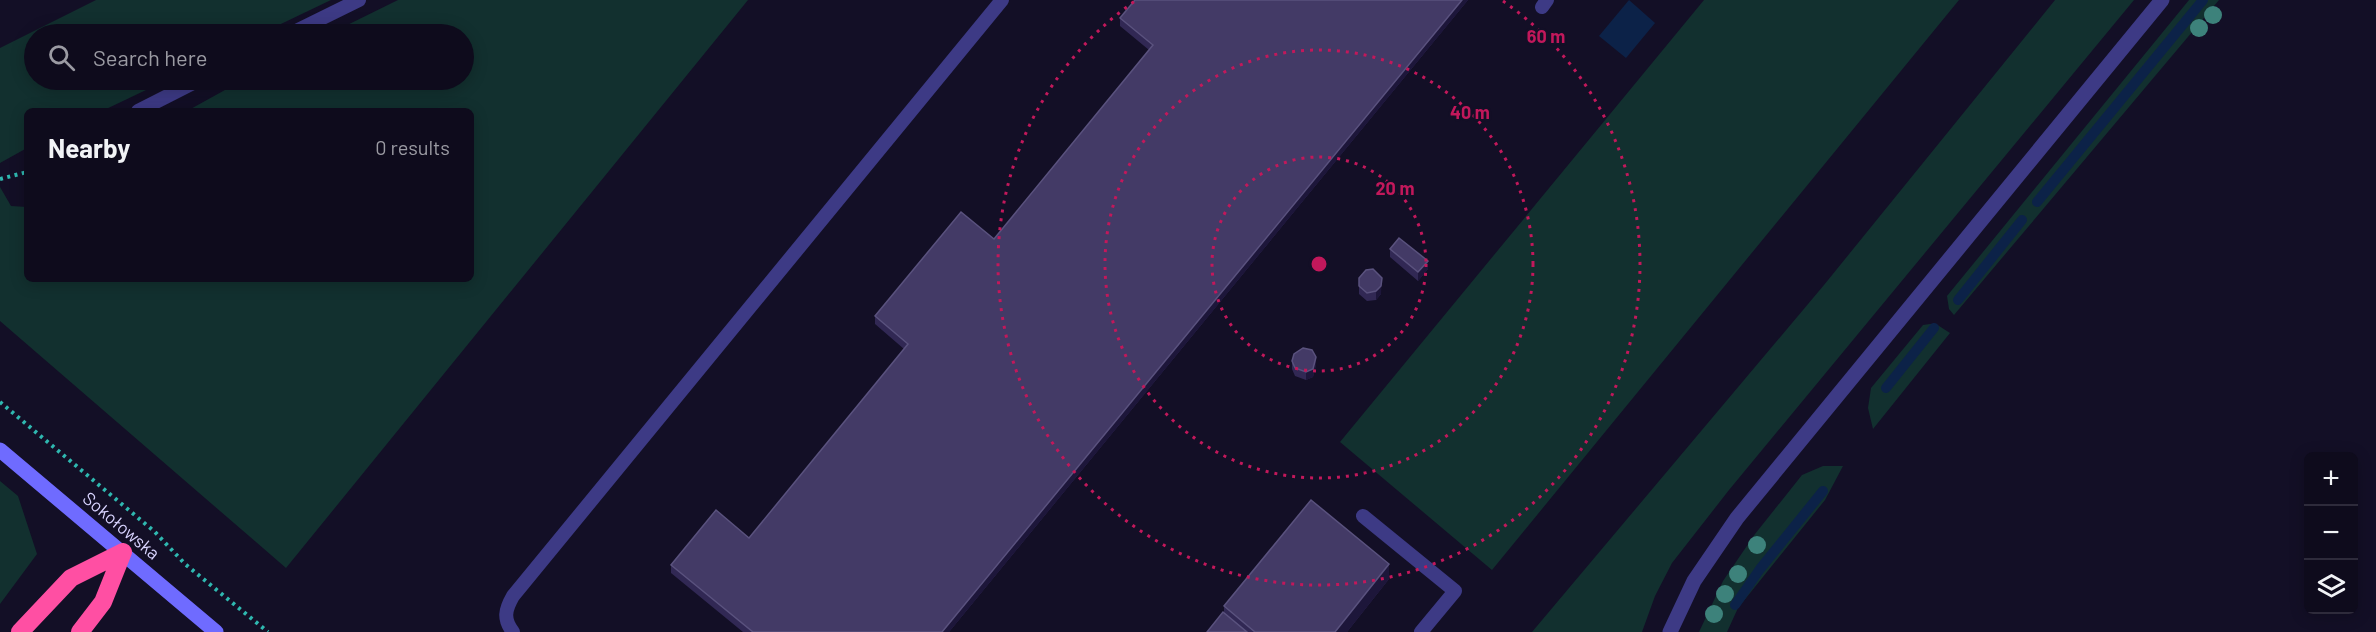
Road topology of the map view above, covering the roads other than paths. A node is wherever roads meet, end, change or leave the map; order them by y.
1 (359, 0) edge
2 (1002, 0) edge
3 (2162, 0) edge
4 (310, 24) edge
5 (180, 90) edge
6 (144, 108) edge
7 (0, 450) edge
8 (1364, 516) dead end
9 (123, 552) junction
10 (20, 632) edge
11 (80, 632) edge
12 (216, 632) edge
13 (513, 632) edge
14 (1421, 632) edge
15 (1670, 632) edge

1 - 4 lane
2 - 13 lane
3 - 15 street
5 - 6 lane
7 - 9 street, Sokołowska
8 - 14 lane
9 - 10 highway
9 - 11 highway
9 - 12 street, Sokołowska

